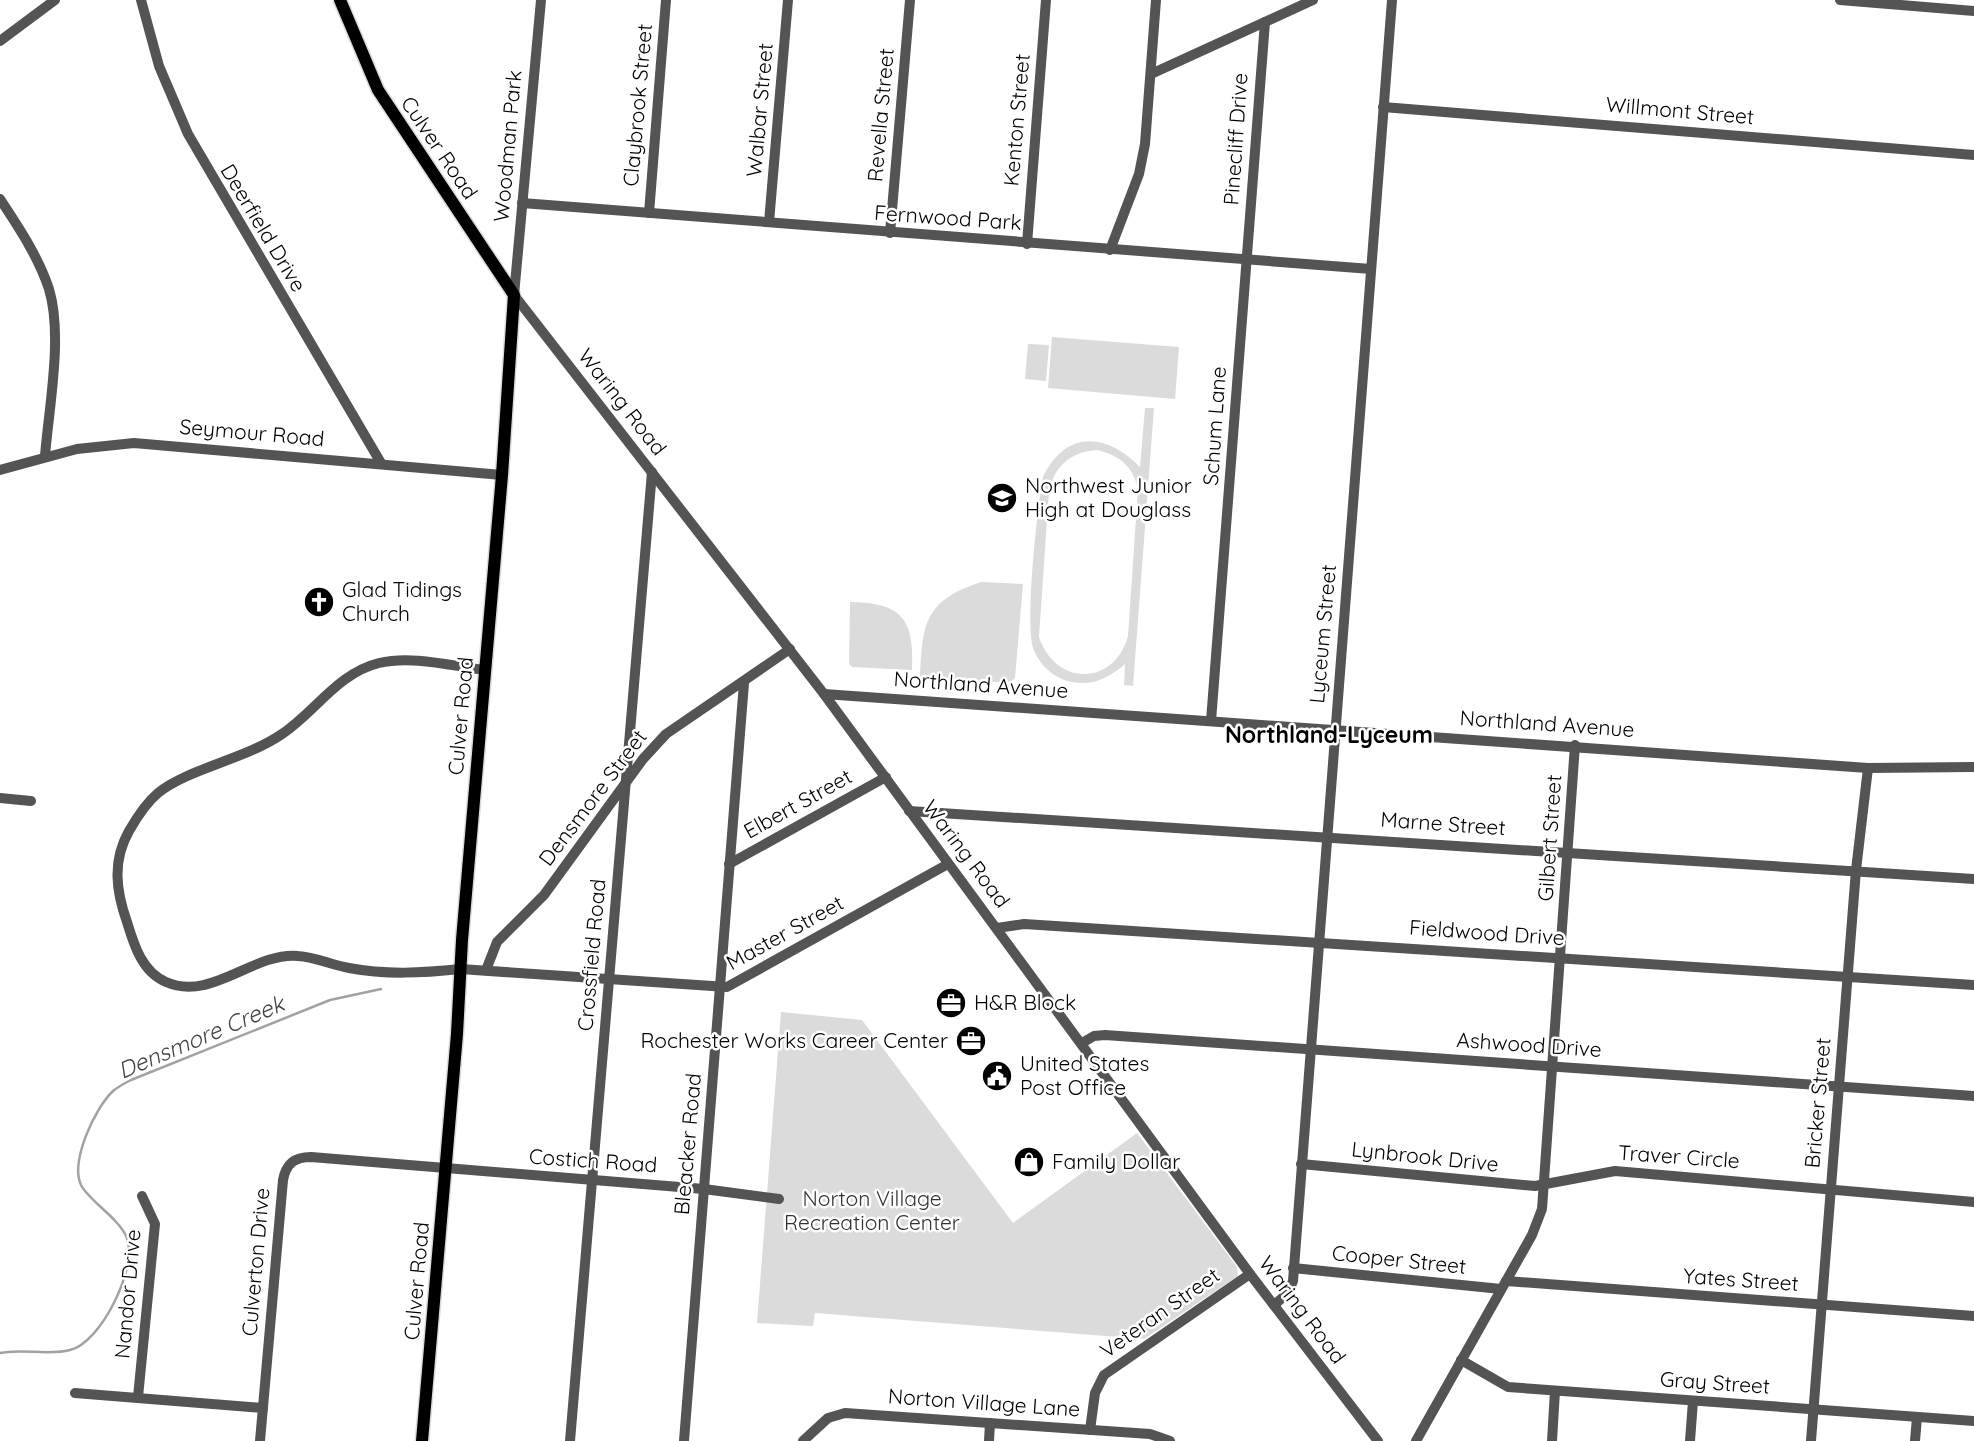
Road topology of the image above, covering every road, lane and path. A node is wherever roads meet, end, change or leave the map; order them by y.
1 (55, 0) edge
2 (141, 0) edge
3 (340, 0) edge
4 (541, 0) edge
5 (666, 0) edge
6 (788, 0) edge
7 (910, 0) edge
8 (1046, 0) edge
9 (1156, 0) edge
10 (1313, 0) edge
11 (1392, 0) edge
12 (1840, 0) edge
13 (1974, 11) edge
14 (1265, 22) junction
15 (0, 41) edge
16 (1151, 74) junction
17 (1383, 107) junction
18 (1974, 155) edge
19 (0, 199) edge
20 (522, 203) junction
21 (649, 213) junction
22 (769, 222) junction
23 (890, 233) junction
24 (1027, 244) junction
25 (1110, 250) junction
26 (1247, 260) junction
27 (1371, 269) junction
28 (514, 295) junction
29 (46, 456) junction
30 (381, 463) junction
31 (0, 470) edge
32 (652, 472) junction
33 (502, 475) junction
34 (790, 649) junction
35 (485, 670) junction
36 (744, 683) junction
37 (824, 694) junction
38 (1211, 720) junction
39 (1334, 729) junction
40 (1576, 745) junction
41 (1974, 767) edge
42 (1868, 768) junction
43 (886, 777) junction
44 (626, 783) junction
45 (0, 798) edge
46 (32, 801) dead end
47 (909, 811) junction
48 (1326, 835) junction
49 (1568, 851) junction
50 (729, 864) junction
51 (948, 864) junction
52 (1856, 870) junction
53 (1974, 879) edge
54 (997, 928) junction
55 (1318, 942) junction
56 (1560, 957) junction
57 (460, 968) junction
58 (485, 970) junction
59 (1848, 976) junction
60 (609, 979) junction
61 (1974, 985) edge
62 (720, 987) junction
63 (1082, 1043) junction
64 (1310, 1048) junction
65 (1552, 1066) junction
66 (1839, 1087) junction
67 (1974, 1096) edge
68 (1301, 1164) junction
69 (446, 1168) junction
70 (593, 1181) junction
71 (1544, 1186) junction
72 (704, 1189) junction
73 (1831, 1189) junction
74 (142, 1196) dead end
75 (779, 1199) dead end
76 (1974, 1202) edge
77 (1293, 1268) junction
78 (1250, 1274) junction
79 (1504, 1285) junction
80 (1274, 1305) junction
81 (1822, 1306) junction
82 (1974, 1316) edge
83 (1461, 1360) junction
84 (1555, 1391) junction
85 (75, 1393) dead end
86 (138, 1397) junction
87 (1693, 1401) junction
88 (263, 1408) junction
89 (1814, 1409) junction
90 (1917, 1417) junction
91 (1974, 1421) edge
92 (990, 1423) junction
93 (1090, 1430) junction
94 (260, 1441) edge
95 (422, 1441) edge
96 (570, 1441) edge
97 (684, 1441) edge
98 (803, 1441) edge
99 (989, 1441) edge
100 (1170, 1441) edge
101 (1378, 1441) edge
102 (1416, 1441) edge
103 (1552, 1441) edge
104 (1690, 1441) edge
105 (1811, 1441) edge
106 (1915, 1441) edge

1 - 15 street
2 - 30 street, Deerfield Drive
3 - 28 main road, Culver Road
4 - 20 street, Woodman Park
5 - 21 street, Claybrook Street
6 - 22 street, Walbar Street
7 - 23 street, Revella Street
8 - 24 street, Kenton Street
9 - 16 street
10 - 14 street
11 - 17 street, Lyceum Street
12 - 13 street
14 - 16 street
14 - 26 street, Pinecliff Drive
16 - 25 street
17 - 18 street, Willmont Street
17 - 27 street, Lyceum Street
19 - 29 street
20 - 21 street, Fernwood Park
20 - 28 street, Woodman Park
21 - 22 street, Fernwood Park
22 - 23 street, Fernwood Park
23 - 24 street, Fernwood Park
24 - 25 street, Fernwood Park
25 - 26 street, Fernwood Park
26 - 27 street, Fernwood Park
26 - 38 street, Schum Lane
27 - 39 street, Lyceum Street
28 - 32 street, Waring Road
28 - 33 main road, Culver Road
29 - 30 street, Seymour Road
29 - 31 street, Seymour Road
30 - 33 street, Seymour Road
32 - 34 street, Waring Road
32 - 44 street, Crossfield Road
33 - 35 main road, Culver Road
34 - 36 street, Densmore Street
34 - 37 street, Waring Road
35 - 57 main road, Culver Road
35 - 57 street, Master Street
36 - 44 street, Densmore Street
36 - 50 street, Bleacker Road
37 - 38 street, Northland Avenue
37 - 43 street, Waring Road
38 - 39 street, Northland Avenue
39 - 40 street, Northland Avenue
39 - 48 street, Lyceum Street
40 - 42 street, Northland Avenue
40 - 49 street, Gilbert Street
41 - 42 street, Northland Avenue
42 - 52 street, Bricker Street
43 - 47 street, Waring Road
43 - 50 street, Elbert Street
44 - 58 street, Densmore Street
44 - 60 street, Crossfield Road
45 - 46 street
47 - 48 street, Marne Street
47 - 51 street, Waring Road
48 - 49 street, Marne Street
48 - 55 street, Lyceum Street
49 - 52 street, Marne Street
49 - 56 street, Gilbert Street
50 - 62 street, Bleacker Road
51 - 54 street, Waring Road
51 - 62 street, Master Street
52 - 53 street, Marne Street
52 - 59 street, Bricker Street
54 - 55 street, Fieldwood Drive
54 - 63 street, Waring Road
55 - 56 street, Fieldwood Drive
55 - 64 street, Lyceum Street
56 - 59 street, Fieldwood Drive
56 - 65 street, Gilbert Street
57 - 58 street, Master Street
57 - 69 main road, Culver Road
58 - 60 street, Master Street
59 - 61 street, Fieldwood Drive
59 - 66 street, Bricker Street
60 - 62 street, Master Street
60 - 70 street, Crossfield Road
62 - 72 street, Bleacker Road
63 - 64 street, Ashwood Drive
63 - 78 street, Waring Road
64 - 65 street, Ashwood Drive
64 - 68 street, Lyceum Street
65 - 66 street, Ashwood Drive
65 - 71 street, Gilbert Street
66 - 67 street, Ashwood Drive
66 - 73 street, Bricker Street
68 - 71 street, Lynbrook Drive
68 - 77 street, Lyceum Street
69 - 70 street, Costich Road
69 - 88 street, Culverton Drive
69 - 95 main road, Culver Road
70 - 72 street, Costich Road
70 - 96 street, Crossfield Road
71 - 73 street, Traver Circle
71 - 79 street
72 - 75 street, Costich Road
72 - 97 street, Bleacker Road
73 - 76 street, Traver Circle
73 - 81 street, Bricker Street
74 - 86 street, Nandor Drive
77 - 79 street, Cooper Street
77 - 80 street, Lyceum Street
78 - 80 street, Waring Road
78 - 93 street, Veteran Street
79 - 81 street, Yates Street
79 - 83 street
80 - 101 street, Waring Road
81 - 82 street, Yates Street
81 - 89 street, Bricker Street
83 - 84 street, Gray Street
83 - 102 street
84 - 87 street, Gray Street
84 - 103 street
85 - 86 street
86 - 88 street
87 - 89 street, Gray Street
87 - 104 street
88 - 94 street, Culverton Drive
89 - 90 street, Gray Street
89 - 105 street, Bricker Street
90 - 91 street, Gray Street
90 - 106 street
92 - 93 street, Norton Village Lane
92 - 98 street, Norton Village Lane
92 - 99 street
93 - 100 street, Norton Village Lane

